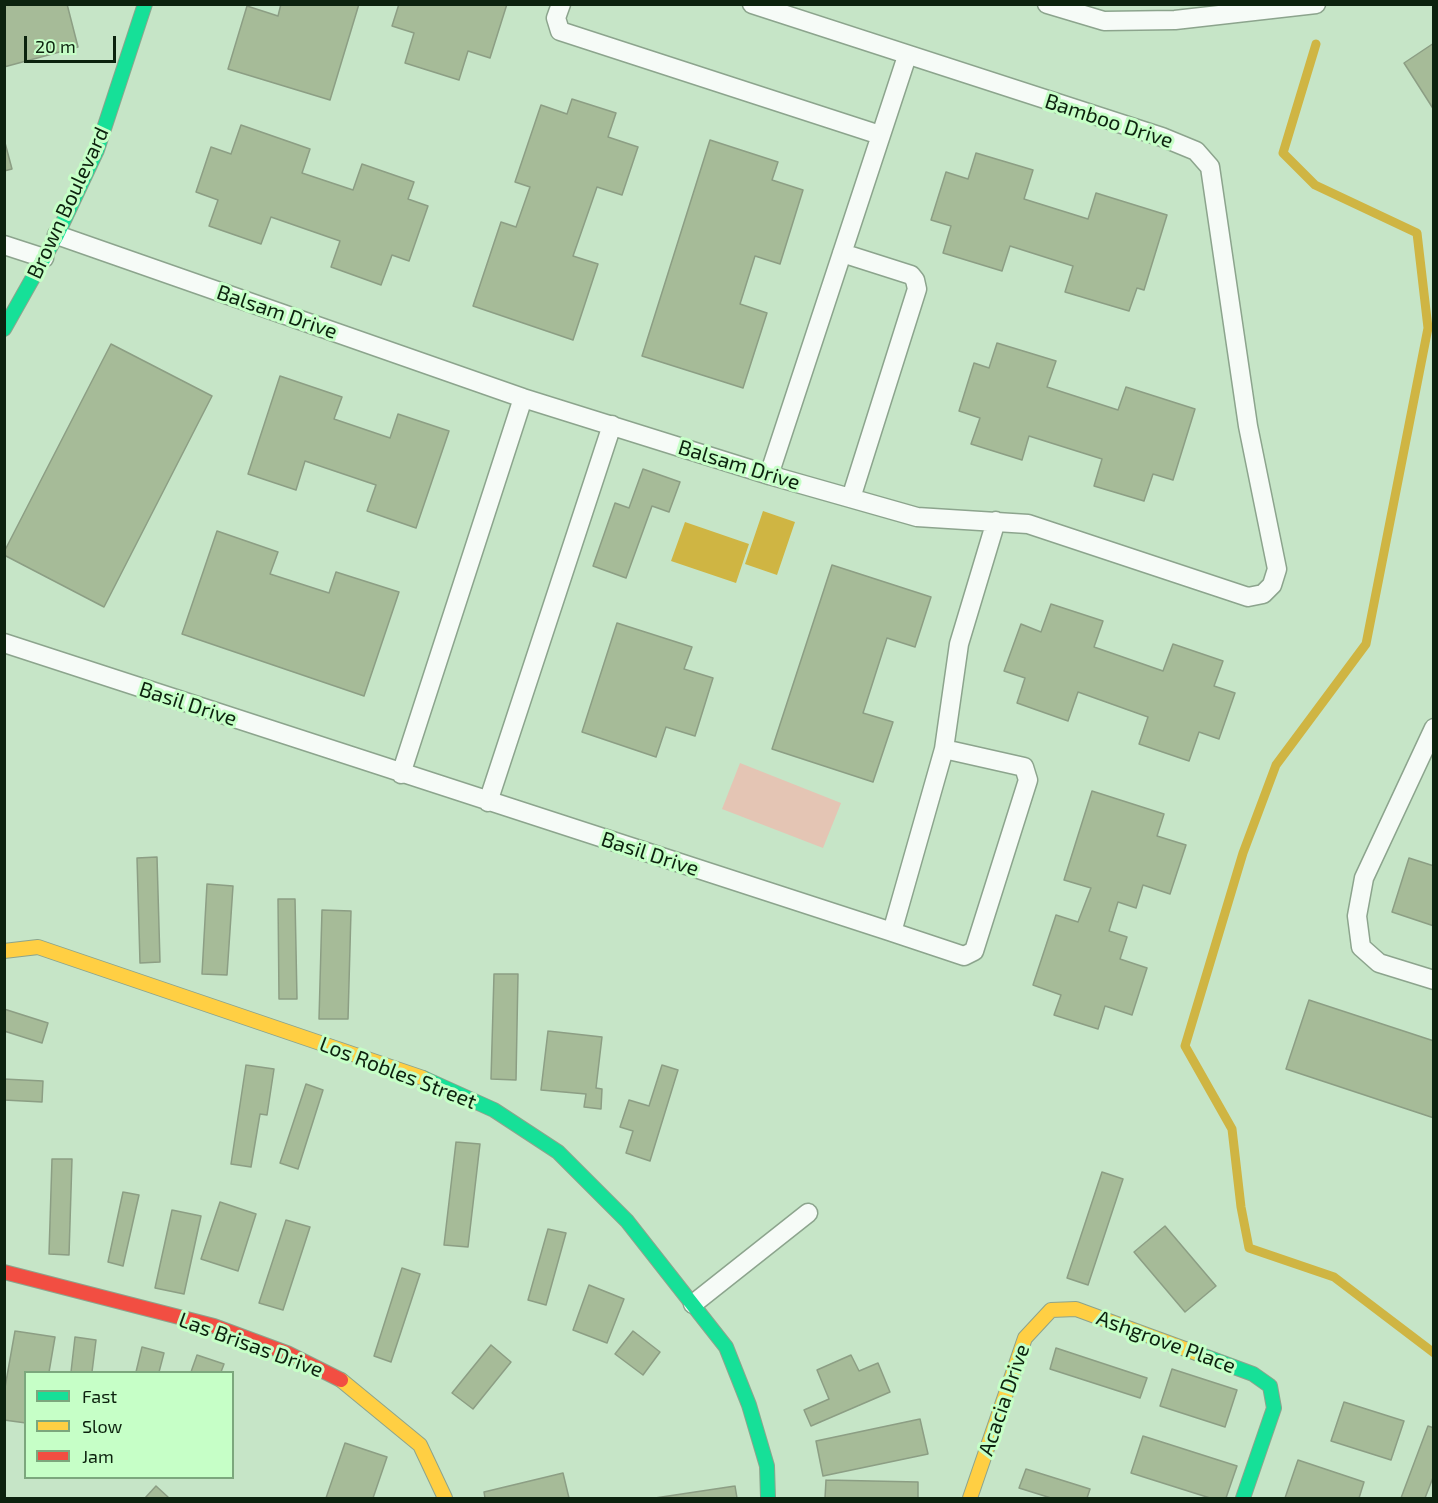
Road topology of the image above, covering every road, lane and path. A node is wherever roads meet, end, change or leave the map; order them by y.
1 (145, 4) edge
2 (561, 4) edge
3 (752, 4) edge
4 (1316, 4) edge
5 (1050, 5) edge
6 (907, 56) junction
7 (880, 135) junction
8 (57, 235) junction
9 (4, 245) edge
10 (842, 252) junction
11 (44, 258) junction
12 (4, 329) edge
13 (523, 398) junction
14 (612, 425) junction
15 (1248, 426) joint
16 (769, 475) junction
17 (851, 498) junction
18 (996, 521) junction
19 (4, 643) edge
20 (1434, 728) edge
21 (944, 749) junction
22 (401, 774) junction
23 (488, 802) junction
24 (892, 932) junction
25 (4, 951) edge
26 (1434, 980) edge
27 (808, 1213) dead end
28 (4, 1272) edge
29 (693, 1304) junction
30 (1051, 1310) joint
31 (445, 1498) edge
32 (768, 1498) edge
33 (970, 1498) edge
34 (1243, 1498) edge

1 - 8 street, Brown Boulevard
2 - 7 lane
3 - 6 lane, Bamboo Drive
4 - 5 lane
6 - 7 lane
6 - 15 lane, Bamboo Drive
7 - 10 lane
8 - 11 street, Brown Boulevard
8 - 13 lane, Balsam Drive
9 - 11 lane
10 - 16 lane
10 - 17 lane
11 - 12 street, Brown Boulevard
13 - 14 lane, Balsam Drive
13 - 22 lane
14 - 16 lane, Balsam Drive
14 - 23 lane
15 - 18 lane, Balsam Drive
16 - 17 lane, Balsam Drive
17 - 18 lane, Balsam Drive
18 - 21 lane
19 - 22 lane, Basil Drive
20 - 26 lane
21 - 24 lane
21 - 24 lane, Basil Drive
22 - 23 lane, Basil Drive
23 - 24 lane, Basil Drive
25 - 29 street, Los Robles Street
27 - 29 lane
28 - 31 street, Las Brisas Drive
29 - 32 street, Los Robles Street
30 - 33 street, Acacia Drive
30 - 34 street, Ashgrove Place

